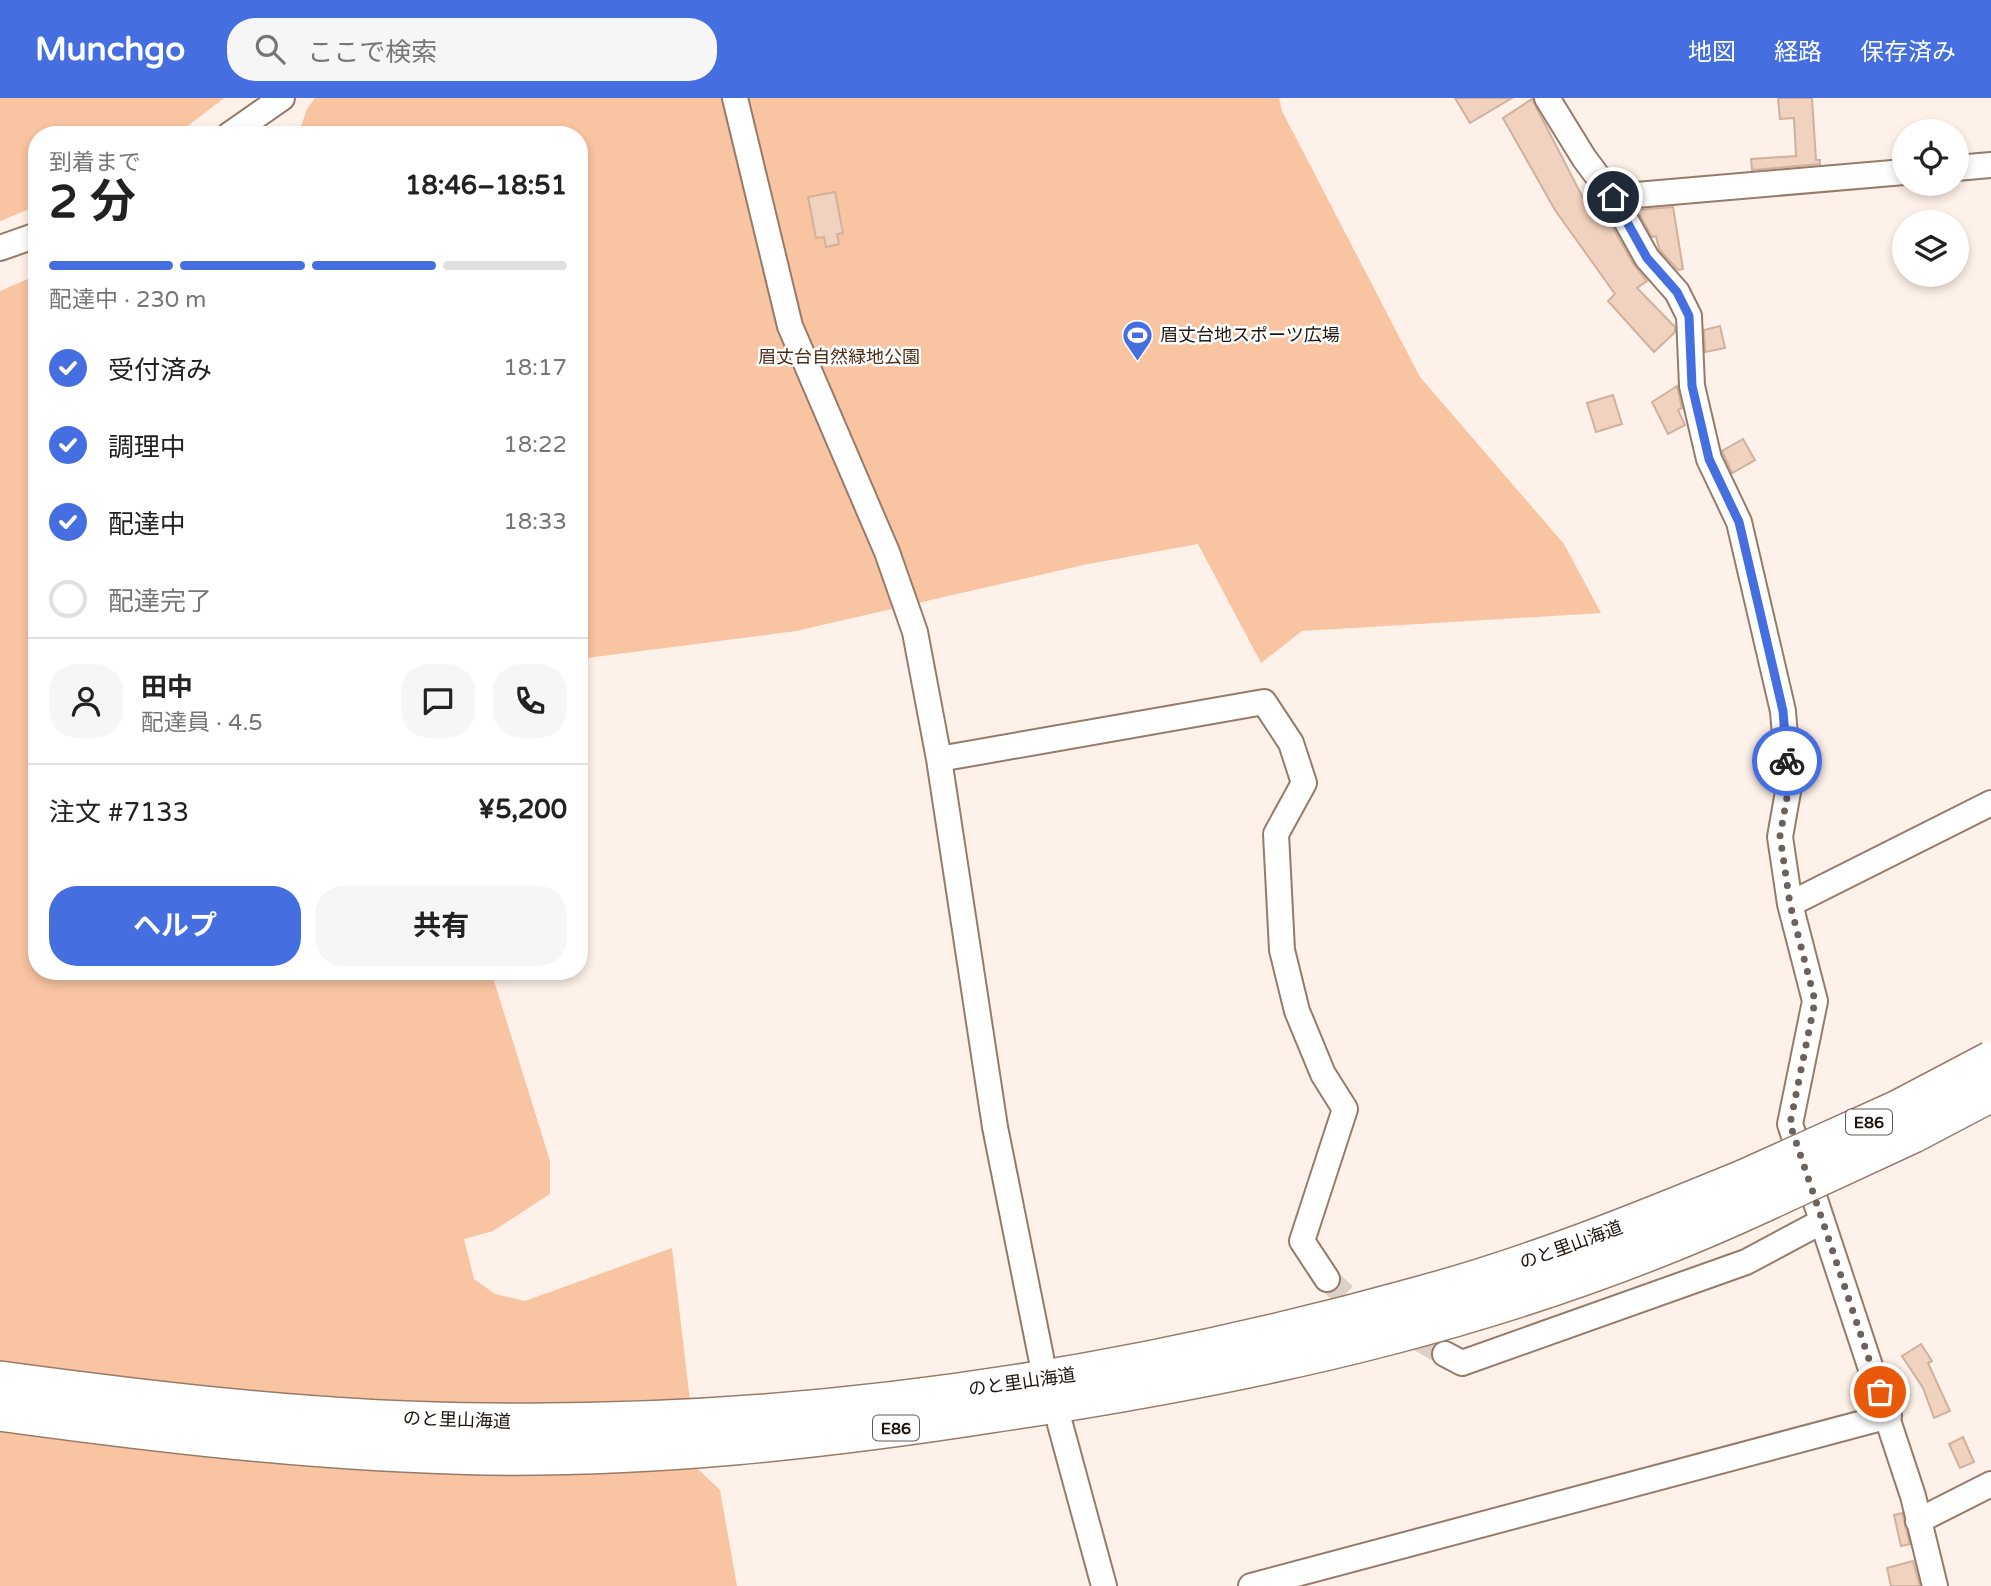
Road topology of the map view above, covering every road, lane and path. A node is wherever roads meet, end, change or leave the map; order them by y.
1 (282, 98) edge
2 (735, 98) edge
3 (1547, 98) edge
4 (242, 126) edge
5 (1991, 165) edge
6 (1969, 167) edge
7 (1892, 173) edge
8 (1613, 197) junction
9 (28, 238) edge
10 (0, 248) edge
11 (939, 759) junction
12 (1991, 803) edge
13 (1790, 904) junction
14 (1991, 1060) edge
15 (1991, 1093) edge
16 (1754, 1190) junction
17 (1821, 1222) junction
18 (1327, 1279) tunnel mouth
19 (1445, 1354) tunnel mouth
20 (1041, 1357) dead end
21 (0, 1380) edge
22 (0, 1412) edge
23 (1888, 1416) junction
24 (1060, 1424) dead end
25 (1991, 1484) edge
26 (1918, 1521) junction
27 (1104, 1586) edge
28 (1251, 1586) edge
29 (1935, 1586) edge

1 - 4 street
2 - 11 street
3 - 8 street
5 - 6 street
7 - 8 street
8 - 13 street
9 - 10 street
11 - 18 street
11 - 20 street
12 - 13 street
13 - 17 street
14 - 16 highway, のと里山海道 / E86, bridge
15 - 16 highway, のと里山海道 / E86, bridge
16 - 21 highway, のと里山海道 / E86
16 - 22 highway, のと里山海道 / E86
17 - 19 street
17 - 23 street
23 - 26 street
23 - 28 street
24 - 27 street
25 - 26 street
26 - 29 street

